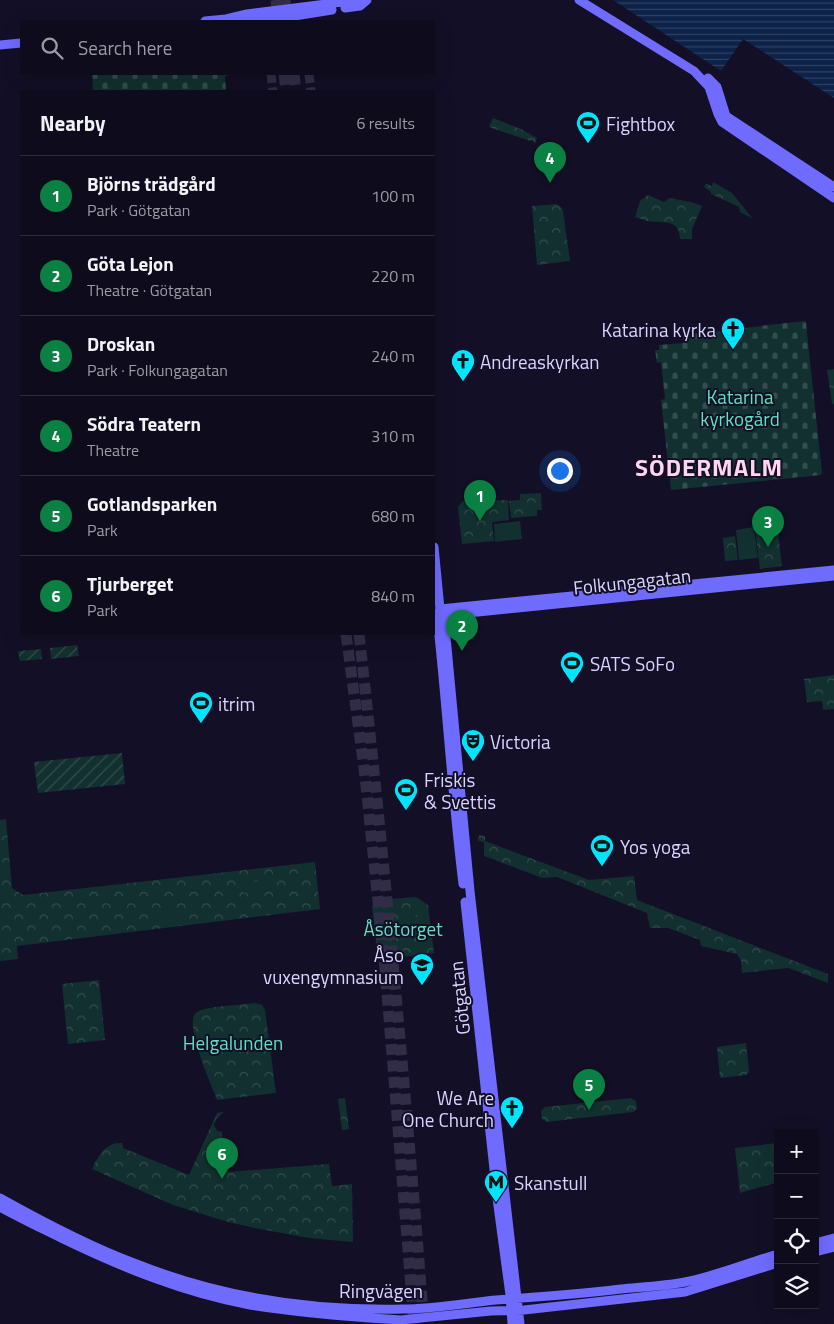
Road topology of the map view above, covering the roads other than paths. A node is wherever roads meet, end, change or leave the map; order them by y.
1 (358, 0) edge
2 (367, 0) edge
3 (579, 0) edge
4 (585, 0) edge
5 (291, 8) junction
6 (265, 17) edge
7 (303, 18) edge
8 (220, 20) edge
9 (242, 20) edge
10 (20, 39) edge
11 (0, 41) edge
12 (20, 43) edge
13 (0, 46) edge
14 (834, 187) edge
15 (834, 198) edge
16 (435, 561) edge
17 (834, 570) edge
18 (834, 576) edge
19 (439, 615) edge
20 (0, 1198) edge
21 (0, 1208) edge
22 (834, 1238) edge
23 (819, 1242) edge
24 (834, 1247) edge
25 (819, 1251) edge
26 (774, 1255) edge
27 (774, 1265) edge
28 (644, 1287) junction
29 (644, 1297) junction
30 (514, 1300) junction
31 (404, 1309) junction
32 (515, 1310) junction
33 (405, 1322) edge
34 (512, 1324) edge
35 (520, 1324) edge

1 - 5 main road
2 - 7 main road
3 - 15 main road
4 - 14 main road
5 - 6 main road
5 - 7 main road
6 - 7 main road
6 - 8 main road
6 - 9 main road
10 - 11 main road
12 - 13 main road
16 - 19 main road, Götgatan
17 - 19 main road, Folkungagatan
18 - 19 main road, Folkungagatan
19 - 30 main road, Götgatan
20 - 31 main road, Ringvägen
21 - 33 main road, Ringvägen
22 - 23 main road
24 - 25 main road
26 - 28 main road, Ringvägen
27 - 29 main road, Ringvägen
28 - 29 main road
28 - 30 main road, Ringvägen
29 - 32 main road, Ringvägen
30 - 31 main road, Ringvägen
30 - 32 main road, Götgatan
31 - 33 main road
32 - 33 main road, Ringvägen
32 - 34 main road, Götgatan
32 - 35 main road, Götgatan

